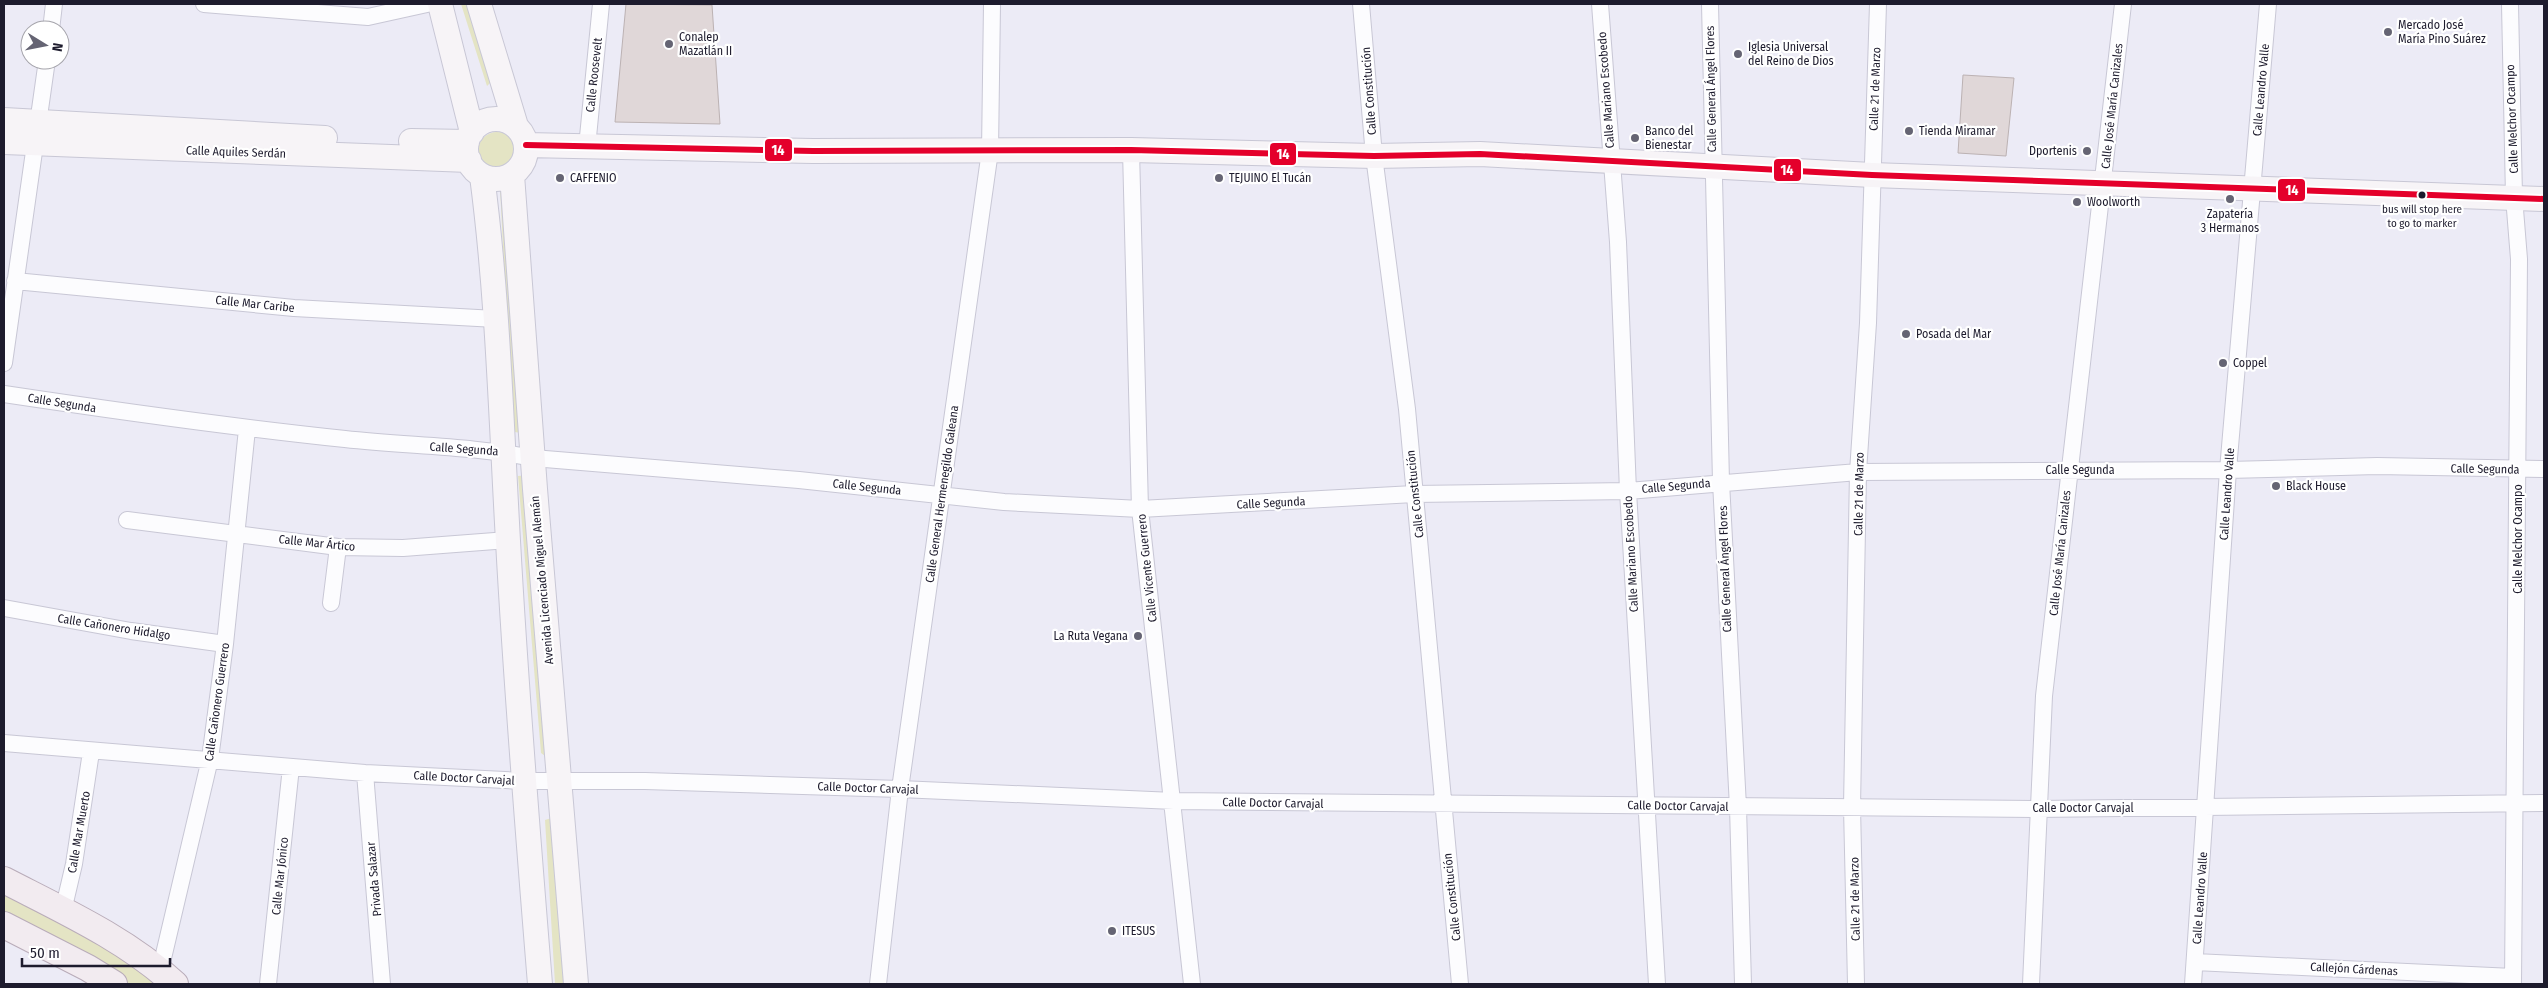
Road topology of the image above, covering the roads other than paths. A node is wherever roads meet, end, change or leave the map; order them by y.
1 (54, 4) edge
2 (204, 4) edge
3 (427, 4) edge
4 (440, 4) edge
5 (480, 4) edge
6 (601, 4) edge
7 (992, 4) edge
8 (1361, 4) edge
9 (1600, 4) edge
10 (1710, 4) edge
11 (1878, 4) edge
12 (2123, 4) edge
13 (2268, 4) edge
14 (2510, 4) edge
15 (52, 20) edge
16 (46, 70) edge
17 (4, 120) edge
18 (37, 133) junction
19 (521, 136) junction
20 (4, 142) edge
21 (587, 147) junction
22 (1131, 150) junction
23 (990, 151) junction
24 (473, 152) junction
25 (1374, 156) junction
26 (1610, 160) junction
27 (1713, 165) junction
28 (512, 175) junction
29 (1872, 175) junction
30 (2103, 183) junction
31 (2252, 188) junction
32 (2514, 197) junction
33 (2544, 199) edge
34 (15, 281) junction
35 (496, 319) junction
36 (4, 363) edge
37 (4, 394) edge
38 (247, 429) junction
39 (504, 452) junction
40 (533, 458) junction
41 (2544, 469) edge
42 (2069, 470) junction
43 (2228, 470) junction
44 (2518, 470) junction
45 (1858, 472) junction
46 (1721, 482) junction
47 (1628, 490) junction
48 (1414, 494) junction
49 (942, 495) junction
50 (1140, 509) junction
51 (127, 520) dead end
52 (236, 534) junction
53 (508, 540) junction
54 (338, 547) junction
55 (331, 603) dead end
56 (4, 608) edge
57 (225, 644) junction
58 (4, 744) edge
59 (91, 752) junction
60 (210, 759) junction
61 (291, 767) junction
62 (365, 773) junction
63 (523, 781) junction
64 (560, 781) junction
65 (900, 789) junction
66 (1174, 801) junction
67 (1442, 803) junction
68 (2544, 803) edge
69 (2516, 804) junction
70 (1646, 805) junction
71 (1738, 807) junction
72 (1852, 807) junction
73 (2205, 808) junction
74 (2037, 809) junction
75 (4, 880) edge
76 (63, 911) junction
77 (4, 925) edge
78 (2195, 962) junction
79 (168, 978) edge
80 (2513, 981) edge
81 (114, 984) edge
82 (268, 984) edge
83 (382, 984) edge
84 (540, 984) edge
85 (576, 984) edge
86 (878, 984) edge
87 (1192, 984) edge
88 (1460, 984) edge
89 (1657, 984) edge
90 (1743, 984) edge
91 (1856, 984) edge
92 (2031, 984) edge
93 (2193, 984) edge

1 - 15 street
2 - 3 street
4 - 24 street
5 - 19 street
6 - 21 street, Calle Roosevelt
7 - 23 street, Calle General Hermenegildo Galeana
8 - 25 street, Calle Constitución
9 - 26 street, Calle Mariano Escobedo
10 - 27 street, Calle General Ángel Flores
11 - 29 street, Calle 21 de Marzo
12 - 30 street, Calle José María Canizales
13 - 31 street, Calle Leandro Valle
14 - 32 street, Calle Melchor Ocampo
16 - 18 street
17 - 18 street, Calle Aquiles Serdán
18 - 20 street, Calle Aquiles Serdán
18 - 24 street, Calle Aquiles Serdán
18 - 34 street
19 - 21 street
19 - 24 street
19 - 28 street
21 - 23 street
22 - 23 street
22 - 25 street
22 - 50 street, Calle Vicente Guerrero
23 - 49 street, Calle General Hermenegildo Galeana
24 - 28 street
24 - 35 street
25 - 26 street
25 - 48 street, Calle Constitución
26 - 27 street
26 - 47 street, Calle Mariano Escobedo
27 - 29 street
27 - 46 street, Calle General Ángel Flores
28 - 40 street, Avenida Licenciado Miguel Alemán
29 - 30 street
29 - 45 street, Calle 21 de Marzo
30 - 31 street
30 - 42 street, Calle José María Canizales
31 - 32 street
31 - 43 street, Calle Leandro Valle
32 - 33 street
32 - 44 street, Calle Melchor Ocampo
34 - 35 street, Calle Mar Caribe
34 - 36 street
35 - 39 street
37 - 38 street, Calle Segunda
38 - 39 street, Calle Segunda
38 - 52 street, Calle Cañonero Guerrero
39 - 40 street, Calle Segunda
39 - 53 street
40 - 49 street, Calle Segunda
40 - 64 street, Avenida Licenciado Miguel Alemán
41 - 44 street, Calle Segunda
42 - 43 street, Calle Segunda
42 - 45 street, Calle Segunda
42 - 74 street, Calle José María Canizales
43 - 44 street, Calle Segunda
43 - 73 street, Calle Leandro Valle
44 - 69 street, Calle Melchor Ocampo
45 - 46 street, Calle Segunda
45 - 72 street, Calle 21 de Marzo
46 - 47 street, Calle Segunda
46 - 71 street, Calle General Ángel Flores
47 - 48 street, Calle Segunda
47 - 70 street, Calle Mariano Escobedo
48 - 50 street, Calle Segunda
48 - 67 street, Calle Constitución
49 - 50 street, Calle Segunda
49 - 65 street, Calle General Hermenegildo Galeana
50 - 66 street, Calle Vicente Guerrero
51 - 52 street, Calle Mar Ártico
52 - 54 street, Calle Mar Ártico
52 - 57 street, Calle Cañonero Guerrero
53 - 54 street, Calle Mar Ártico
53 - 63 street
54 - 55 street
56 - 57 street, Calle Cañonero Hidalgo
57 - 60 street, Calle Cañonero Guerrero
58 - 59 street, Calle Doctor Carvajal
59 - 60 street, Calle Doctor Carvajal
59 - 76 street, Calle Mar Muerto
60 - 61 street, Calle Doctor Carvajal
60 - 79 street, Calle Cañonero Guerrero
61 - 62 street, Calle Doctor Carvajal
61 - 82 street, Calle Mar Jónico
62 - 63 street, Calle Doctor Carvajal
62 - 83 street, Privada Salazar
63 - 64 street, Calle Doctor Carvajal
63 - 84 street
64 - 65 street, Calle Doctor Carvajal
64 - 85 street, Avenida Licenciado Miguel Alemán
65 - 66 street, Calle Doctor Carvajal
65 - 86 street, Calle General Hermenegildo Galeana
66 - 67 street, Calle Doctor Carvajal
66 - 87 street, Calle Vicente Guerrero
67 - 70 street, Calle Doctor Carvajal
67 - 88 street, Calle Constitución
68 - 69 street, Calle Doctor Carvajal
69 - 73 street, Calle Doctor Carvajal
69 - 80 street, Calle Melchor Ocampo
70 - 71 street, Calle Doctor Carvajal
70 - 89 street, Calle Mariano Escobedo
71 - 72 street, Calle Doctor Carvajal
71 - 90 street, Calle General Ángel Flores
72 - 74 street, Calle Doctor Carvajal
72 - 91 street, Calle 21 de Marzo
73 - 74 street, Calle Doctor Carvajal
73 - 78 street, Calle Leandro Valle
74 - 92 street, Calle José María Canizales
75 - 76 main road
76 - 79 main road
77 - 81 main road
78 - 80 street, Callejón Cárdenas
78 - 93 street, Calle Leandro Valle

